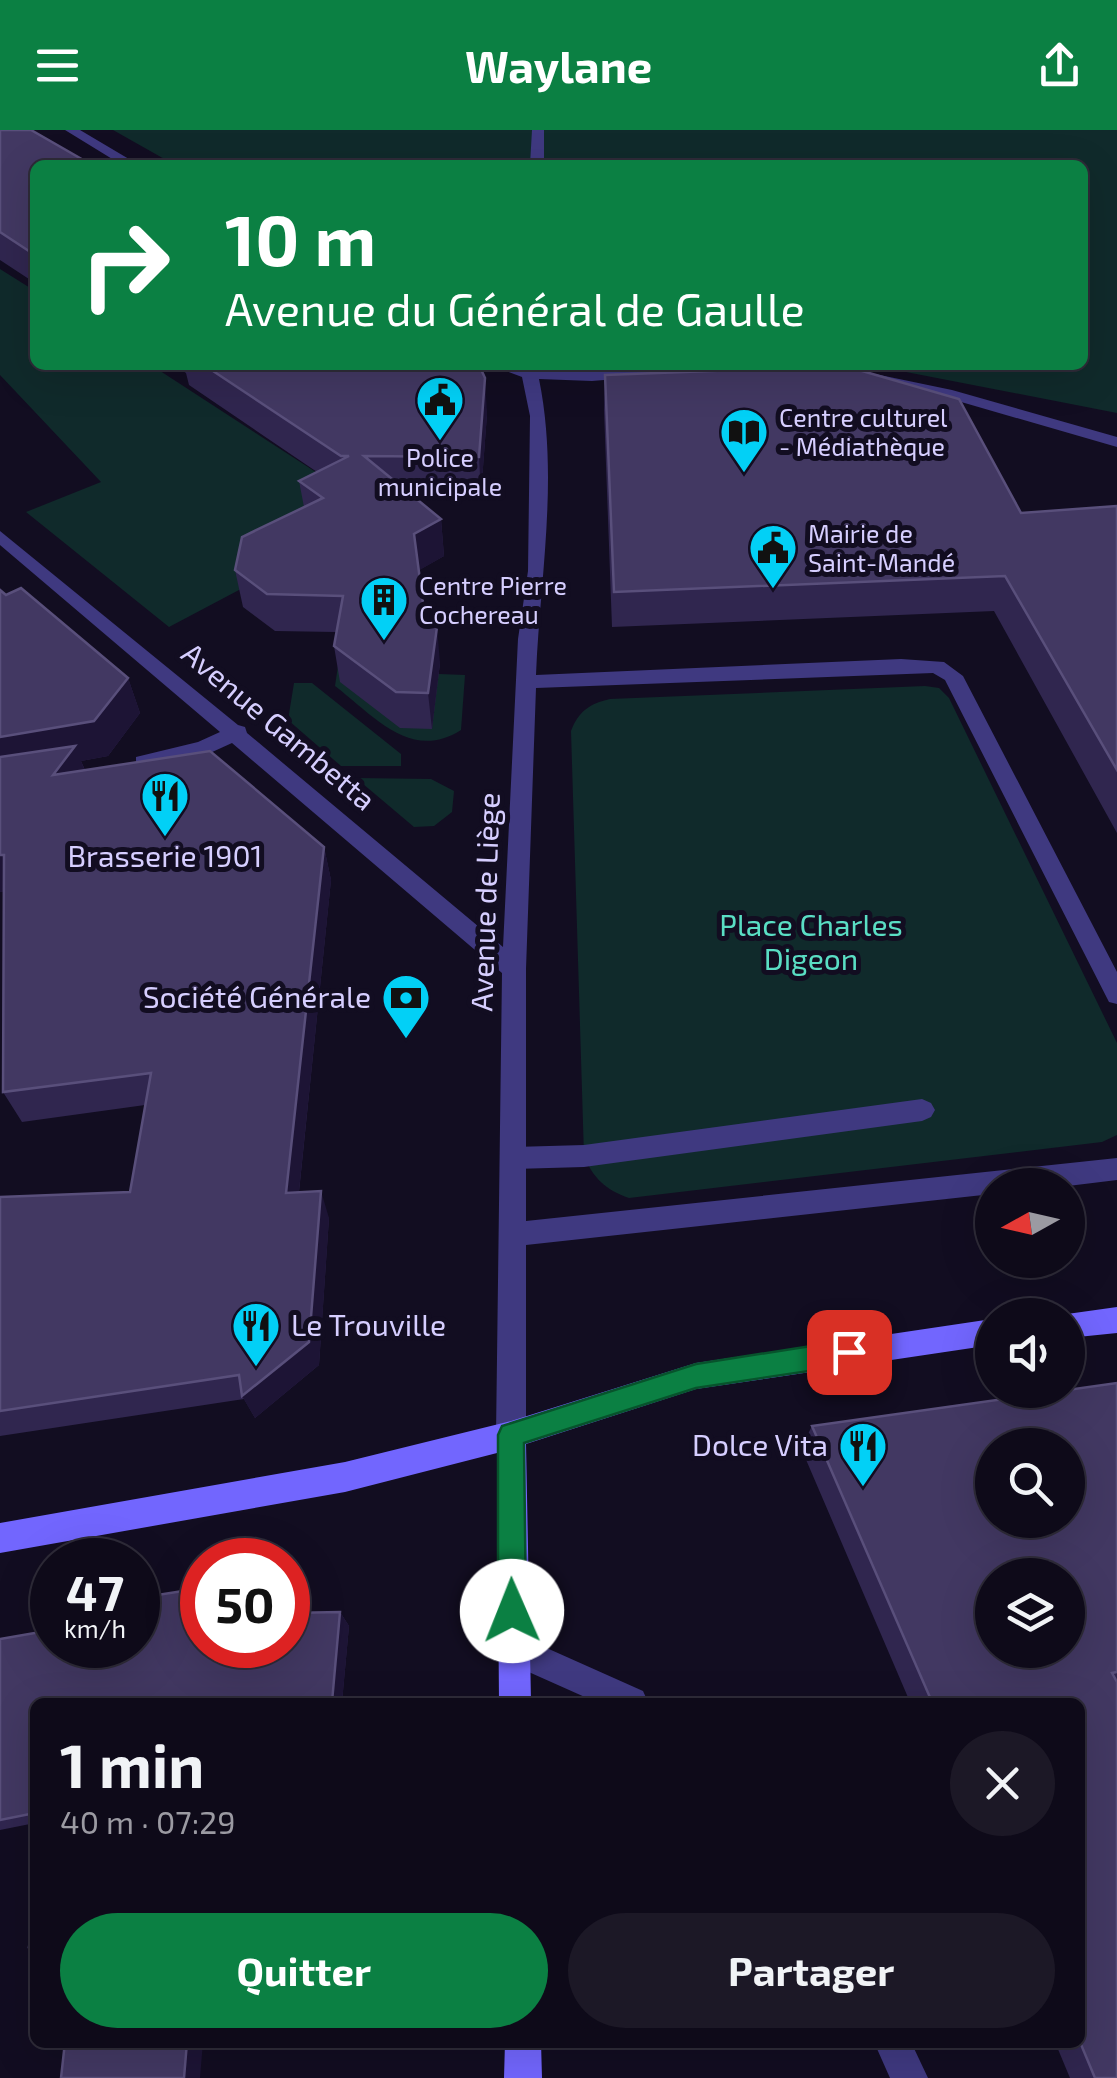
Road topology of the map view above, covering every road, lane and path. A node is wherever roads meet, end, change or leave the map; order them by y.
1 (71, 130) edge
2 (538, 130) edge
3 (123, 160) edge
4 (537, 160) edge
5 (528, 370) edge
6 (534, 370) edge
7 (685, 370) edge
8 (788, 370) edge
9 (1117, 442) edge
10 (0, 536) edge
11 (526, 682) junction
12 (238, 732) junction
13 (128, 765) edge
14 (514, 969) junction
15 (1117, 995) edge
16 (922, 1110) dead end
17 (514, 1158) junction
18 (1117, 1169) edge
19 (516, 1234) junction
20 (1117, 1320) edge
21 (1085, 1323) edge
22 (975, 1335) edge
23 (511, 1435) junction
24 (0, 1538) edge
25 (513, 1649) junction
26 (514, 1698) edge
27 (623, 1698) edge
28 (523, 2048) edge
29 (895, 2048) edge
30 (523, 2078) edge
31 (909, 2078) edge

1 - 3 street
2 - 4 street
5 - 11 street, Avenue de Liège
6 - 7 street
8 - 9 street
10 - 12 street, Avenue Gambetta
11 - 14 street, Avenue de Liège
11 - 15 street
12 - 13 street
12 - 14 street, Avenue Gambetta
14 - 17 street, Avenue de Liège
16 - 17 street
17 - 19 street, Avenue de Liège
18 - 19 street
19 - 23 street, Avenue de Liège
20 - 21 main road
22 - 23 main road
23 - 24 main road
23 - 25 main road
25 - 26 main road
25 - 27 street
28 - 30 main road
29 - 31 street

